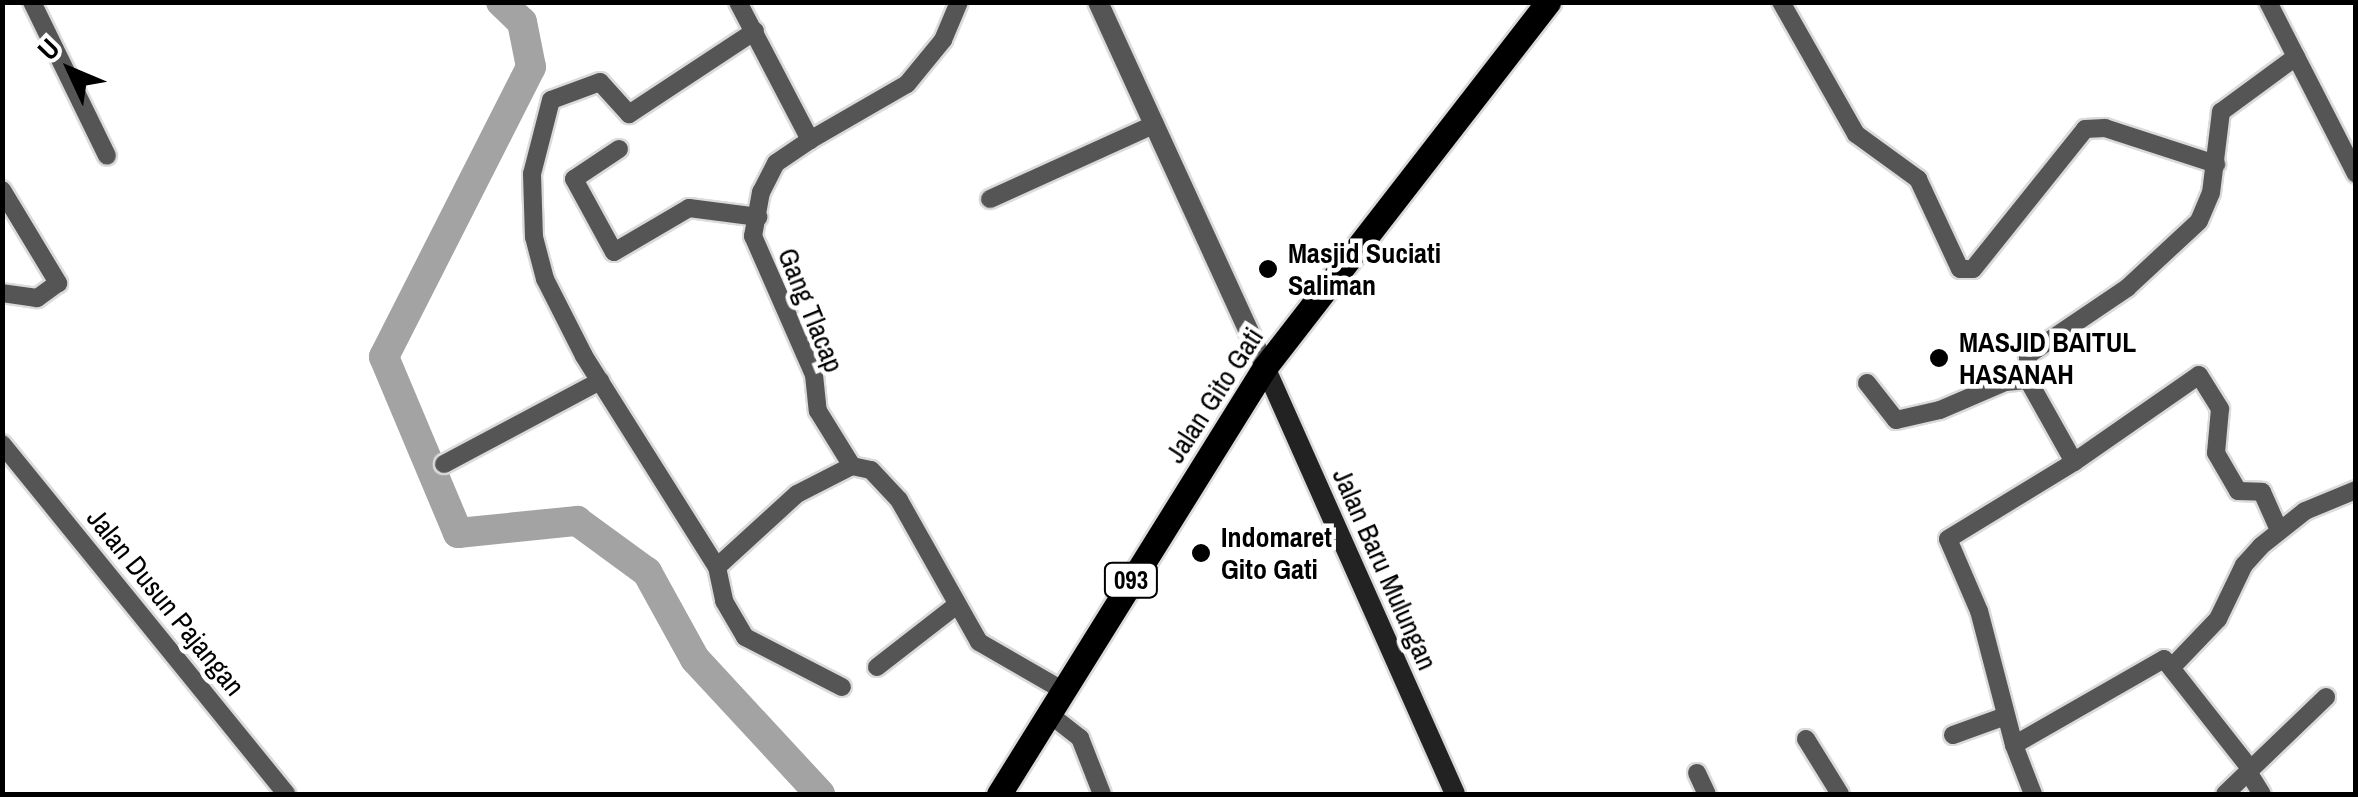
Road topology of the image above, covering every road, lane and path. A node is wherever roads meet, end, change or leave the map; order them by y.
1 (32, 2) edge
2 (738, 2) edge
3 (959, 2) edge
4 (1098, 2) edge
5 (1548, 2) edge
6 (1781, 2) edge
7 (2268, 2) edge
8 (756, 31) junction
9 (2296, 57) junction
10 (1155, 124) junction
11 (810, 140) junction
12 (620, 149) dead end
13 (107, 156) dead end
14 (2216, 164) junction
15 (2356, 174) edge
16 (2, 190) edge
17 (990, 199) dead end
18 (758, 216) junction
19 (2, 293) edge
20 (1265, 367) junction
21 (2028, 380) junction
22 (600, 381) junction
23 (1867, 383) dead end
24 (2, 444) edge
25 (2074, 462) junction
26 (444, 464) dead end
27 (852, 466) junction
28 (2348, 492) edge
29 (2280, 530) junction
30 (716, 567) junction
31 (954, 606) junction
32 (2173, 666) junction
33 (876, 667) dead end
34 (842, 688) dead end
35 (1062, 690) junction
36 (2326, 698) dead end
37 (1048, 713) junction
38 (2003, 717) junction
39 (1953, 735) dead end
40 (1806, 739) dead end
41 (2014, 745) junction
42 (2249, 771) junction
43 (1697, 773) dead end
44 (286, 794) edge
45 (999, 794) edge
46 (1102, 794) edge
47 (1455, 794) edge
48 (1707, 794) edge
49 (1840, 794) edge
50 (2034, 794) edge
51 (2225, 794) edge
52 (2262, 794) edge

1 - 13 street
2 - 8 street
3 - 11 street, Gang Tlacap
4 - 10 street
5 - 20 main road, Jalan Gito Gati / 093
6 - 14 street
7 - 9 street
8 - 11 street
8 - 22 street
9 - 14 street
9 - 15 street
10 - 17 street
10 - 20 street
11 - 18 street, Gang Tlacap
12 - 18 street
14 - 21 street
16 - 19 street
18 - 27 street, Gang Tlacap
20 - 35 main road, Jalan Gito Gati / 093
20 - 47 main road, Jalan Baru Mulungan
21 - 23 street
21 - 25 street
22 - 26 street
22 - 30 street
24 - 44 street, Jalan Dusun Pajangan
25 - 29 street
25 - 38 street
27 - 30 street
27 - 31 street, Gang Tlacap
28 - 29 street
29 - 32 street
30 - 34 street
31 - 33 street
31 - 35 street, Gang Tlacap
32 - 41 street
32 - 42 street
35 - 37 main road, Jalan Gito Gati / 093
36 - 42 street
37 - 45 main road, Jalan Gito Gati / 093
37 - 46 street
38 - 39 street
38 - 41 street
40 - 49 street
41 - 50 street
42 - 51 street
42 - 52 street
43 - 48 street

